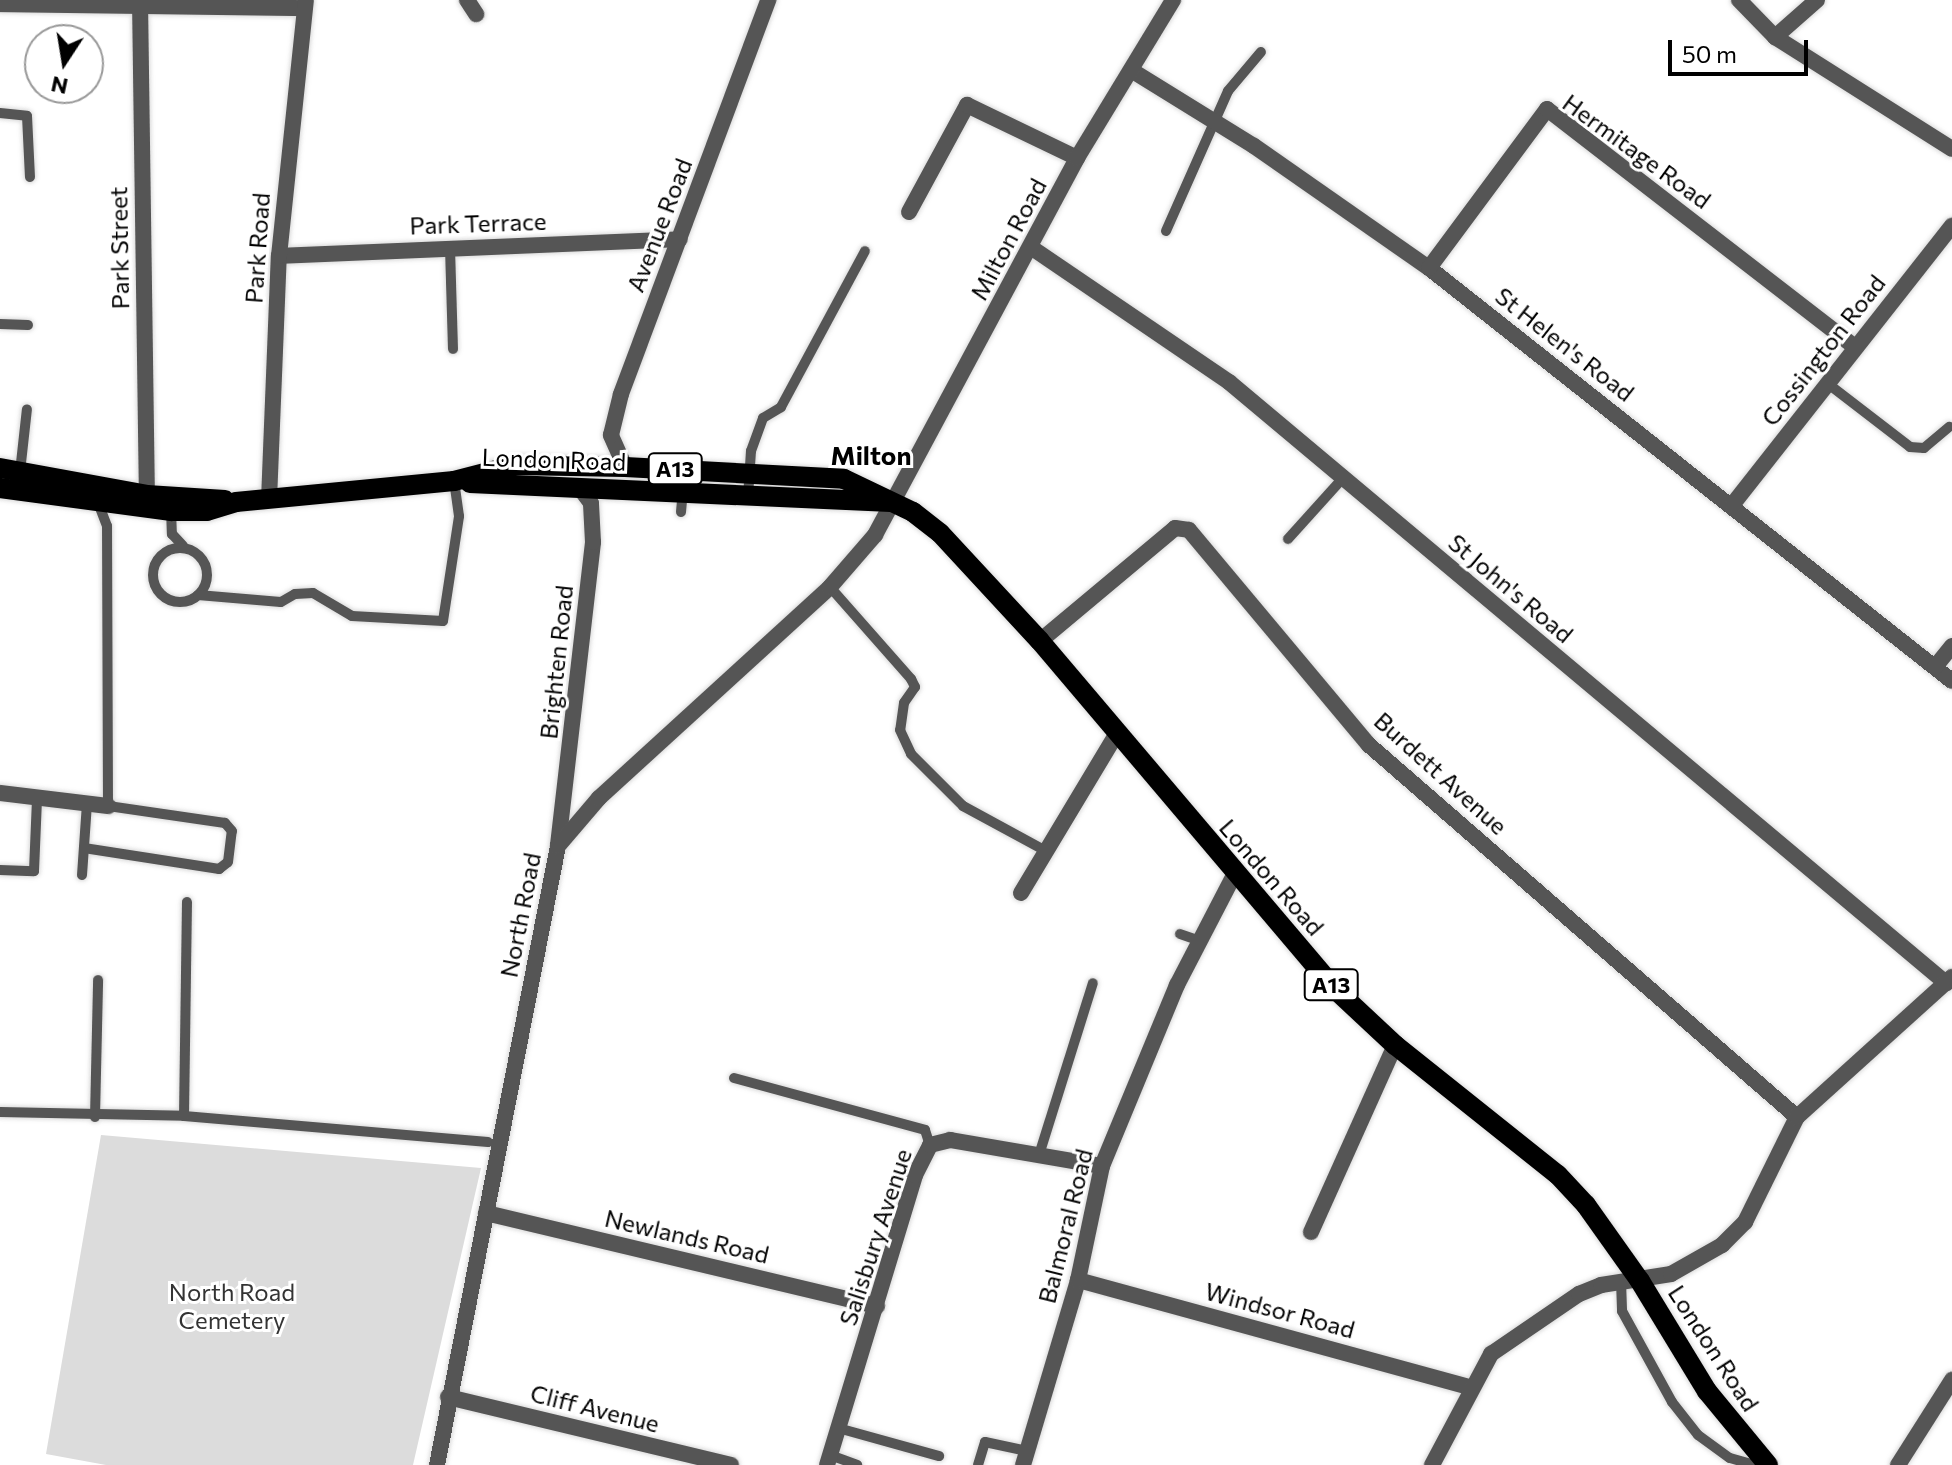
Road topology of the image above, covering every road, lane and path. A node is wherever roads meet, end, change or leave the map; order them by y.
1 (768, 0) edge
2 (1173, 0) edge
3 (1739, 0) edge
4 (1817, 0) edge
5 (140, 3) edge
6 (0, 4) edge
7 (305, 4) edge
8 (1775, 37) junction
9 (1261, 52) dead end
10 (1131, 70) junction
11 (0, 113) edge
12 (1217, 123) junction
13 (1952, 149) edge
14 (1077, 158) junction
15 (30, 177) dead end
16 (909, 212) dead end
17 (1952, 226) edge
18 (1166, 231) dead end
19 (680, 239) junction
20 (450, 248) junction
21 (1032, 248) junction
22 (865, 251) dead end
23 (279, 256) junction
24 (1429, 268) junction
25 (0, 324) edge
26 (28, 325) dead end
27 (1855, 347) junction
28 (453, 349) dead end
29 (1827, 383) junction
30 (27, 409) dead end
31 (1949, 427) dead end
32 (625, 467) junction
33 (10, 470) edge
34 (750, 471) junction
35 (1342, 479) junction
36 (454, 481) junction
37 (579, 487) junction
38 (0, 488) edge
39 (683, 491) junction
40 (147, 495) junction
41 (748, 497) junction
42 (269, 500) junction
43 (98, 502) junction
44 (891, 502) junction
45 (170, 503) junction
46 (1733, 504) junction
47 (681, 512) dead end
48 (1288, 539) dead end
49 (183, 546) junction
50 (830, 587) junction
51 (198, 595) junction
52 (1040, 641) junction
53 (1952, 646) edge
54 (1935, 667) junction
55 (1952, 681) edge
56 (1117, 733) junction
57 (0, 793) edge
58 (37, 798) junction
59 (87, 804) junction
60 (108, 806) junction
61 (558, 846) junction
62 (84, 848) junction
63 (1044, 850) junction
64 (0, 870) edge
65 (82, 875) dead end
66 (1234, 875) junction
67 (1021, 893) dead end
68 (187, 902) dead end
69 (1180, 934) dead end
70 (1200, 941) junction
71 (98, 980) dead end
72 (1949, 980) edge
73 (1093, 983) dead end
74 (1395, 1045) junction
75 (734, 1078) dead end
76 (0, 1112) edge
77 (184, 1116) junction
78 (95, 1117) junction
79 (1797, 1117) junction
80 (488, 1142) dead end
81 (930, 1145) junction
82 (1039, 1155) junction
83 (1102, 1166) junction
84 (486, 1213) junction
85 (1311, 1232) dead end
86 (1078, 1280) junction
87 (1630, 1281) junction
88 (877, 1306) junction
89 (1952, 1380) edge
90 (1469, 1387) junction
91 (448, 1397) junction
92 (838, 1428) junction
93 (939, 1456) dead end
94 (1025, 1458) edge
95 (828, 1460) edge
96 (437, 1465) edge
97 (731, 1465) edge
98 (857, 1465) edge
99 (978, 1465) edge
100 (1432, 1465) edge
101 (1754, 1465) edge
102 (1768, 1465) edge
103 (1898, 1465) edge

1 - 19 street, Avenue Road
2 - 10 street, Milton Road
3 - 8 street
4 - 8 street
5 - 6 street
5 - 7 street
5 - 40 street, Park Street
7 - 23 street, Park Road
8 - 13 street
9 - 12 lane
10 - 12 street, St Helen's Road
10 - 14 street, Milton Road
11 - 15 lane
12 - 18 lane
12 - 24 street, St Helen's Road
14 - 16 street
14 - 21 street, Milton Road
17 - 27 street, Cossington Road
19 - 20 street, Park Terrace
19 - 32 street, Avenue Road
20 - 23 street, Park Terrace
20 - 28 lane
21 - 35 street, St John's Road
21 - 44 street, Milton Road
22 - 34 lane
23 - 42 street, Park Road
24 - 27 street, Hermitage Road
24 - 46 street, St Helen's Road
25 - 26 lane
27 - 29 street, Cossington Road
29 - 31 lane
29 - 46 street, Cossington Road
30 - 33 lane
32 - 34 main road, London Road / A13
32 - 36 main road, London Road / A13
33 - 40 main road, London Road / A13
34 - 41 lane
34 - 44 main road, London Road / A13
35 - 48 lane
35 - 72 street, St John's Road
36 - 37 main road, London Road / A13
36 - 42 main road, London Road / A13
36 - 51 lane
37 - 39 main road, London Road / A13
37 - 61 street, Brighten Road
38 - 43 main road, London Road / A13
39 - 41 main road, London Road / A13
39 - 47 lane
40 - 45 main road, London Road / A13
41 - 44 main road, London Road / A13
42 - 45 main road, London Road / A13
43 - 45 main road, London Road / A13
43 - 60 lane
44 - 50 street, North Road
44 - 52 main road, London Road / A13
45 - 49 lane
46 - 54 street, St Helen's Road
49 - 51 lane
49 - 51 lane
50 - 61 street, North Road
50 - 63 lane
52 - 56 main road, London Road / A13
52 - 79 street, Burdett Avenue
53 - 54 street
54 - 55 street, St Helen's Road
56 - 63 street
56 - 66 main road, London Road / A13
57 - 58 street
58 - 59 street
58 - 64 lane
59 - 60 street
59 - 62 lane
60 - 62 lane
61 - 84 street, North Road
62 - 65 lane
63 - 67 street
66 - 70 street, Balmoral Road
66 - 74 main road, London Road / A13
68 - 77 lane
69 - 70 lane
70 - 83 street, Balmoral Road
71 - 78 lane
72 - 79 street
73 - 82 lane
74 - 85 street
74 - 87 main road, London Road / A13
75 - 81 lane
76 - 78 lane
77 - 78 lane
77 - 80 lane
79 - 87 street
81 - 82 street, Salisbury Avenue
81 - 88 street, Salisbury Avenue
82 - 83 street, Salisbury Avenue
83 - 86 street, Balmoral Road
84 - 88 street, Newlands Road
84 - 91 street, North Road
86 - 90 street, Windsor Road
86 - 94 street, Balmoral Road
87 - 90 street
87 - 101 lane
87 - 102 main road, London Road / A13
88 - 92 street, Salisbury Avenue
89 - 103 street
90 - 100 street
91 - 96 street, North Road
91 - 97 street, Cliff Avenue
92 - 93 lane
92 - 95 street, Salisbury Avenue
94 - 99 lane
95 - 98 lane

